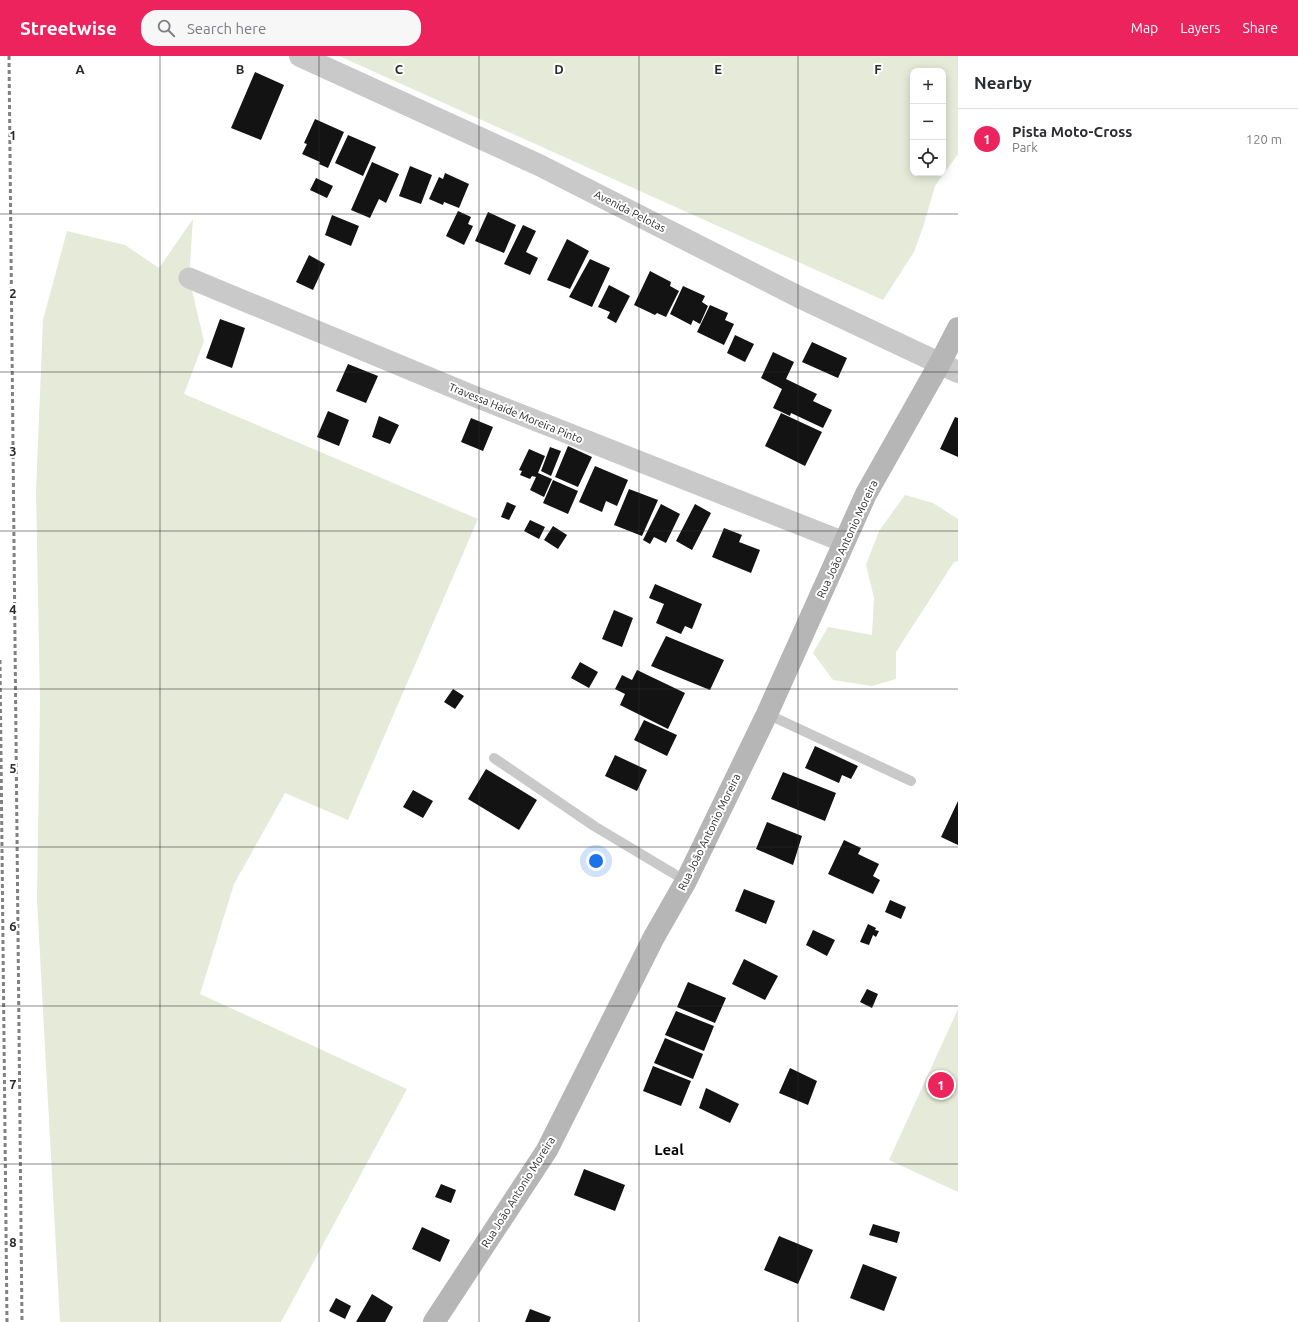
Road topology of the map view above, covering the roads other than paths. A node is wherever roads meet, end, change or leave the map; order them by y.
1 (300, 56) edge
2 (189, 278) dead end
3 (958, 328) edge
4 (949, 367) edge
5 (844, 542) junction
6 (767, 714) junction
7 (494, 758) dead end
8 (911, 781) dead end
9 (686, 881) junction
10 (434, 1322) edge

1 - 4 street, Avenida Pelotas
2 - 5 street, Travessa Haide Moreira Pinto
3 - 4 main road, Rua João Antonio Moreira
4 - 5 main road, Rua João Antonio Moreira
5 - 6 main road, Rua João Antonio Moreira
6 - 8 lane
6 - 9 main road, Rua João Antonio Moreira
7 - 9 lane
9 - 10 main road, Rua João Antonio Moreira

